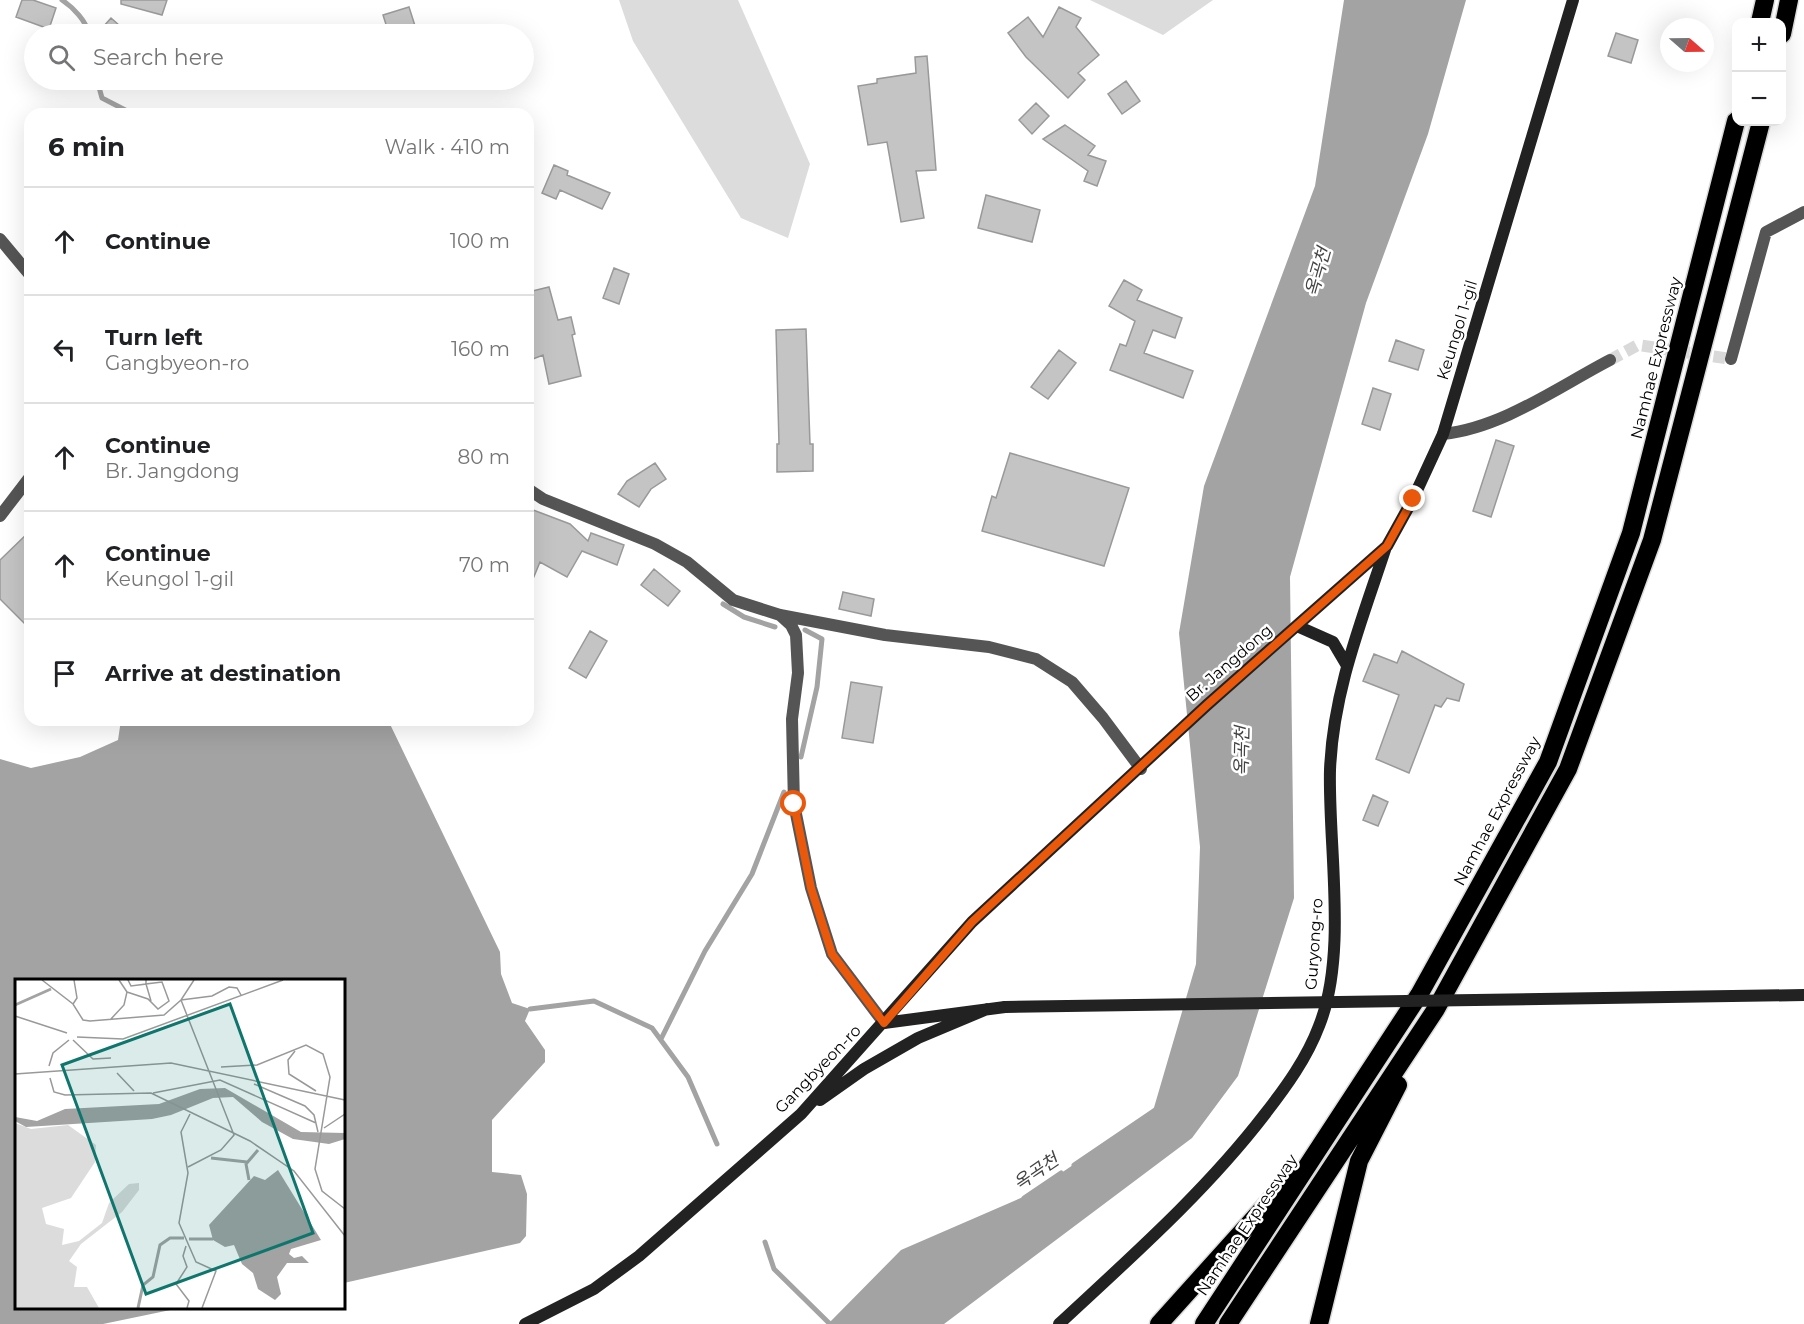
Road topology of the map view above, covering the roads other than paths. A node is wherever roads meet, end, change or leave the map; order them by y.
1 (1573, 0) edge
2 (1765, 0) edge
3 (1790, 0) edge
4 (1761, 18) edge
5 (1786, 18) edge
6 (1736, 126) edge
7 (1760, 126) edge
8 (1804, 212) edge
9 (0, 240) edge
10 (24, 268) edge
11 (1731, 359) dead end
12 (1610, 360) tunnel mouth
13 (1443, 434) junction
14 (24, 485) edge
15 (534, 493) edge
16 (0, 516) edge
17 (1387, 546) junction
18 (780, 615) junction
19 (1297, 626) junction
20 (1346, 664) junction
21 (1158, 751) joint
22 (1141, 769) junction
23 (1804, 995) edge
24 (1436, 1008) junction
25 (987, 1009) junction
26 (884, 1023) junction
27 (801, 1113) junction
28 (1331, 1132) junction
29 (525, 1324) edge
30 (1059, 1324) edge
31 (1159, 1324) edge
32 (1204, 1324) edge
33 (1228, 1324) edge
34 (1319, 1324) edge

1 - 13 street, Keungol 1-gil
2 - 4 highway
3 - 5 highway
6 - 28 highway, Namhae Expressway
7 - 24 highway
8 - 11 street
9 - 10 street
12 - 13 street
13 - 17 street, Keungol 1-gil
14 - 16 street
15 - 18 street
17 - 19 street, Keungol 1-gil
17 - 20 street, Guryong-ro
18 - 22 street
18 - 26 street
19 - 20 street
19 - 21 street, Br. Jangdong
20 - 30 street, Guryong-ro
21 - 22 street, Gangbyeon-ro
22 - 26 street, Gangbyeon-ro
23 - 25 street, bridge
24 - 33 highway
24 - 34 highway
25 - 26 street
25 - 27 street
26 - 27 street, Gangbyeon-ro
27 - 29 street, Gangbyeon-ro
28 - 31 highway
28 - 32 highway, Namhae Expressway

